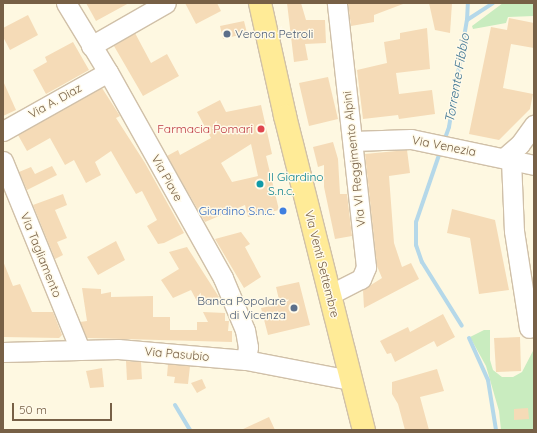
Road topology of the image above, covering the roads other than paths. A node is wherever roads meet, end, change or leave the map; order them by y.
1 (66, 3) edge
2 (166, 3) edge
3 (260, 3) edge
4 (337, 3) edge
5 (92, 46) junction
6 (108, 72) junction
7 (534, 125) edge
8 (3, 131) edge
9 (353, 141) junction
10 (508, 159) junction
11 (3, 161) edge
12 (534, 165) edge
13 (526, 255) edge
14 (329, 295) junction
15 (529, 328) dead end
16 (80, 350) junction
17 (3, 352) edge
18 (246, 360) junction
19 (350, 380) junction
20 (364, 430) edge

1 - 5 street, Via Piave
2 - 5 street
3 - 14 main road, Via Venti Settembre
4 - 9 street, Via VI Reggimento Alpini
5 - 6 street, Via Piave
6 - 8 street, Via A. Diaz
6 - 18 street, Via Piave
7 - 10 street
9 - 10 street, Via Venezia
9 - 14 street, Via VI Reggimento Alpini
10 - 12 street, Via Venezia
10 - 13 street
11 - 16 street, Via Tagliamento
13 - 15 street
14 - 19 main road, Via Venti Settembre
16 - 17 street, Via Pasubio
16 - 18 street, Via Pasubio
18 - 19 street, Via Pasubio
19 - 20 main road, Via Venti Settembre

